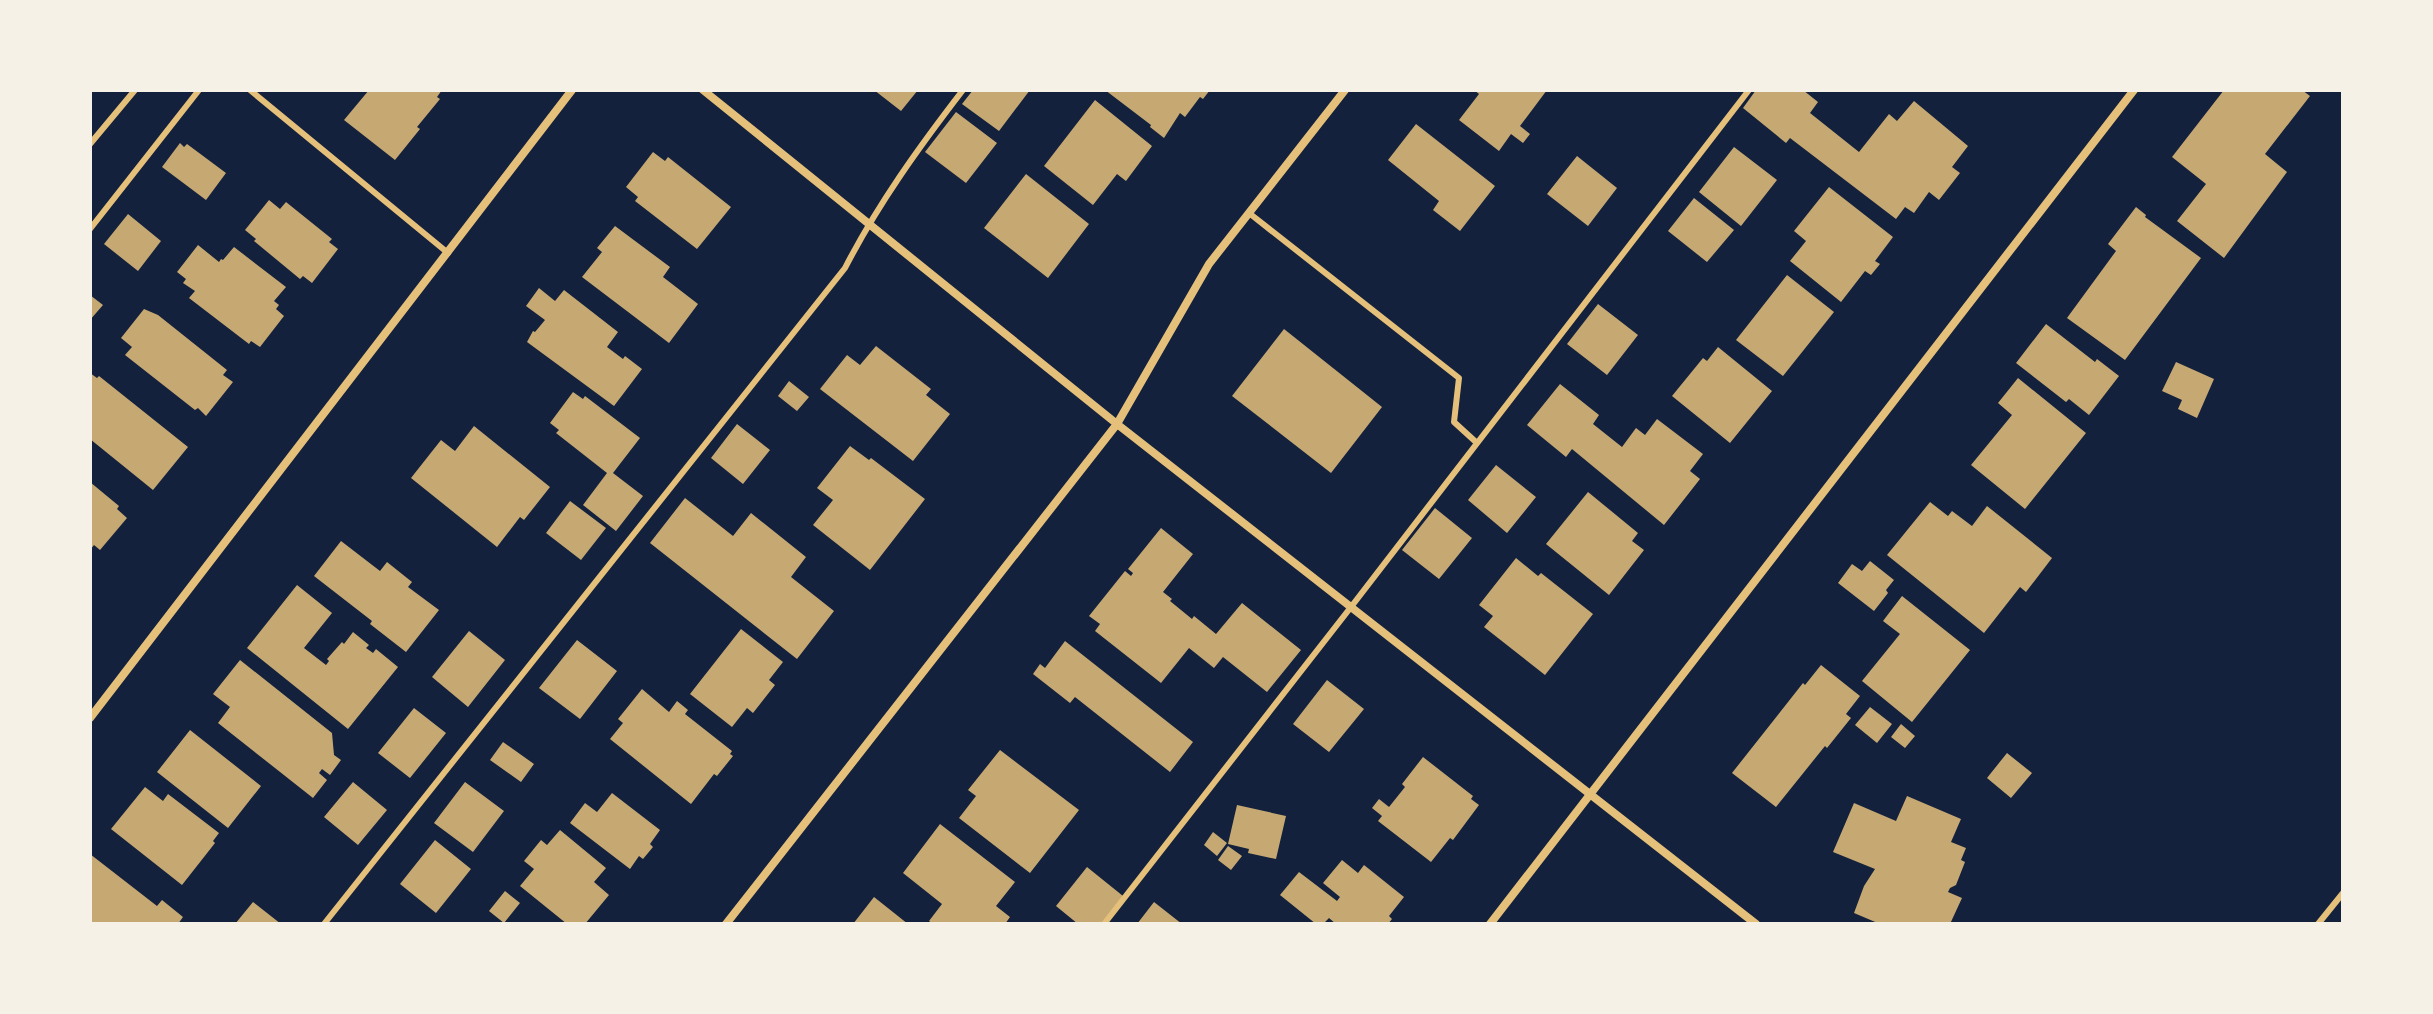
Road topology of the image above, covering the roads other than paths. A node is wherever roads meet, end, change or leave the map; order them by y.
1 (135, 90) edge
2 (199, 90) edge
3 (250, 90) edge
4 (572, 90) edge
5 (703, 90) edge
6 (963, 90) edge
7 (1345, 90) edge
8 (1749, 90) edge
9 (2134, 90) edge
10 (90, 144) edge
11 (1249, 213) junction
12 (868, 223) junction
13 (90, 229) edge
14 (448, 253) junction
15 (1117, 424) junction
16 (1477, 443) junction
17 (1351, 607) junction
18 (90, 718) edge
19 (1589, 794) junction
20 (2343, 893) edge
21 (324, 924) edge
22 (726, 924) edge
23 (1104, 924) edge
24 (1490, 924) edge
25 (1756, 924) edge
26 (2318, 924) edge

1 - 10 lane
2 - 13 lane
3 - 14 lane
4 - 14 street
5 - 12 street
6 - 12 lane
7 - 11 street
8 - 16 lane
9 - 19 street
11 - 15 street
11 - 16 lane
12 - 15 street
12 - 21 lane
14 - 18 street
15 - 17 street
15 - 22 street
16 - 17 lane
17 - 19 street
17 - 23 lane
19 - 24 street
19 - 25 street
20 - 26 lane

